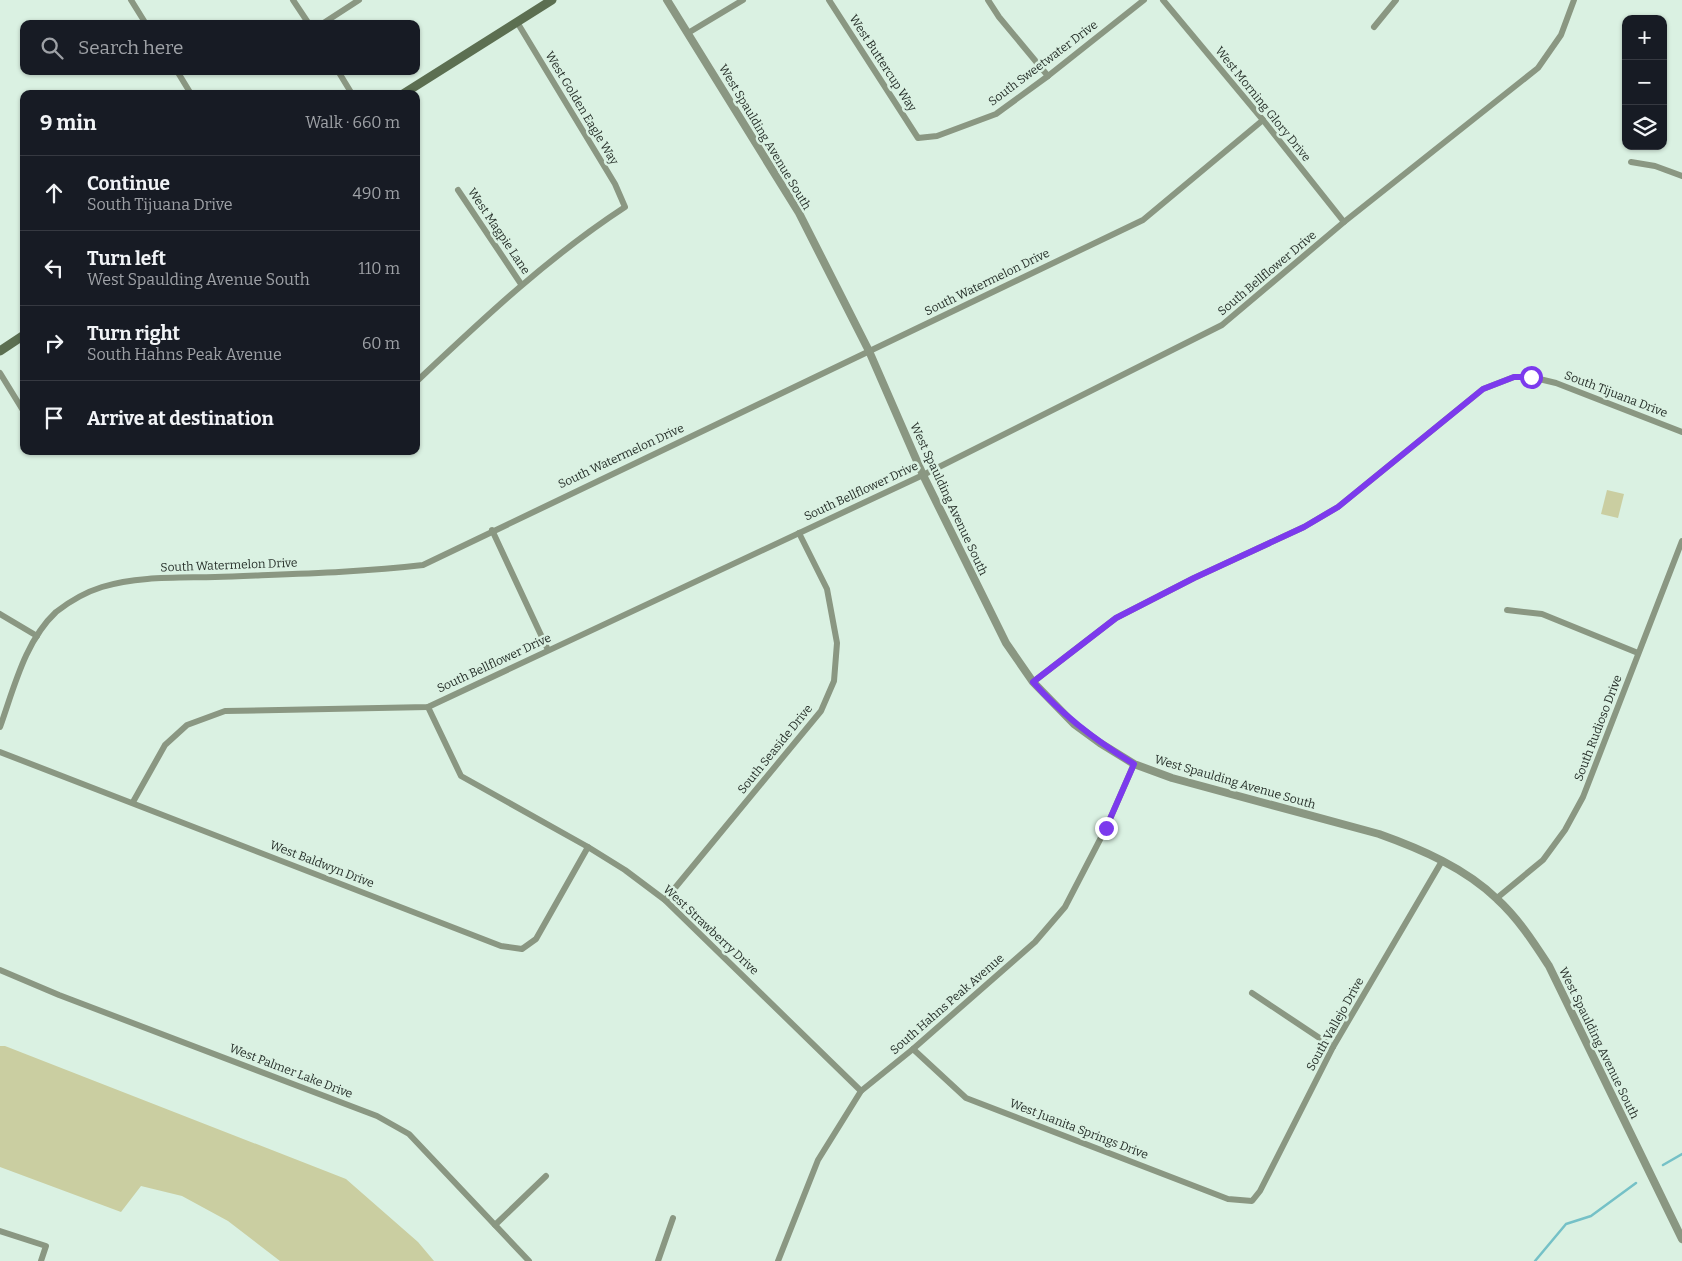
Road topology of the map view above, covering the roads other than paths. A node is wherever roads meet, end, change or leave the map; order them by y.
1 (131, 0) edge
2 (294, 0) edge
3 (359, 0) edge
4 (552, 0) edge
5 (667, 0) edge
6 (743, 0) edge
7 (829, 0) edge
8 (988, 0) edge
9 (1144, 0) edge
10 (1164, 0) edge
11 (1396, 0) edge
12 (1574, 0) edge
13 (144, 20) edge
14 (306, 20) edge
15 (328, 20) edge
16 (518, 22) junction
17 (1374, 27) dead end
18 (688, 33) junction
19 (179, 75) edge
20 (340, 75) edge
21 (1048, 76) junction
22 (189, 90) edge
23 (350, 90) edge
24 (409, 90) edge
25 (1263, 120) junction
26 (918, 138) joint
27 (1631, 162) dead end
28 (1682, 176) edge
29 (458, 190) dead end
30 (1344, 222) junction
31 (521, 284) junction
32 (20, 338) edge
33 (0, 350) edge
34 (869, 351) junction
35 (0, 372) edge
36 (420, 378) edge
37 (20, 405) edge
38 (1682, 432) edge
39 (923, 475) junction
40 (492, 530) junction
41 (800, 533) junction
42 (1682, 541) edge
43 (1507, 610) dead end
44 (0, 614) edge
45 (37, 636) junction
46 (548, 650) junction
47 (1638, 653) junction
48 (1033, 682) junction
49 (428, 707) junction
50 (0, 727) edge
51 (0, 752) edge
52 (1134, 764) junction
53 (133, 802) junction
54 (588, 847) junction
55 (1442, 861) junction
56 (1497, 898) junction
57 (665, 900) junction
58 (0, 970) edge
59 (1252, 993) dead end
60 (1333, 1047) junction
61 (914, 1049) junction
62 (861, 1091) junction
63 (546, 1176) dead end
64 (1252, 1201) joint
65 (672, 1218) dead end
66 (495, 1225) junction
67 (0, 1231) edge
68 (1682, 1240) edge
69 (41, 1261) edge
70 (529, 1261) edge
71 (658, 1261) edge
72 (778, 1261) edge

1 - 13 street
2 - 14 street
3 - 15 street
4 - 16 main road
5 - 18 street, West Spaulding Avenue South
6 - 18 street
7 - 26 street, West Buttercup Way
8 - 21 street
9 - 21 street, South Sweetwater Drive
10 - 25 street, West Morning Glory Drive
11 - 17 street
12 - 30 street, South Bellflower Drive
16 - 24 main road
16 - 31 street, West Golden Eagle Way
18 - 34 street, West Spaulding Avenue South
19 - 22 street
20 - 23 street
21 - 26 street, South Sweetwater Drive
25 - 30 street, West Morning Glory Drive
25 - 34 street, South Watermelon Drive
27 - 28 street
29 - 31 street, West Magpie Lane
30 - 39 street, South Bellflower Drive
31 - 36 street
32 - 33 main road
34 - 39 street, West Spaulding Avenue South
34 - 40 street, South Watermelon Drive
35 - 37 street
38 - 48 street, South Tijuana Drive
39 - 41 street, South Bellflower Drive
39 - 48 street, West Spaulding Avenue South
40 - 45 street, South Watermelon Drive
40 - 46 street
41 - 46 street, South Bellflower Drive
41 - 57 street, South Seaside Drive
42 - 47 street, South Rudioso Drive
43 - 47 street
44 - 45 street
45 - 50 street, South Watermelon Drive
46 - 49 street, South Bellflower Drive
47 - 56 street, South Rudioso Drive
48 - 52 street, West Spaulding Avenue South
49 - 53 street, South Bellflower Drive
49 - 54 street, West Strawberry Drive
51 - 53 street, West Baldwyn Drive
52 - 55 street, West Spaulding Avenue South
52 - 61 street, South Hahns Peak Avenue
53 - 54 street, West Baldwyn Drive
54 - 57 street, West Strawberry Drive
55 - 56 street, West Spaulding Avenue South
55 - 60 street, South Vallejo Drive
56 - 68 street, West Spaulding Avenue South
57 - 62 street, West Strawberry Drive
58 - 66 street, West Palmer Lake Drive
59 - 60 street
60 - 64 street, South Vallejo Drive
61 - 62 street, South Hahns Peak Avenue
61 - 64 street, West Juanita Springs Drive
62 - 72 street, South Hahns Peak Avenue
63 - 66 street
65 - 71 street
66 - 70 street, West Palmer Lake Drive
67 - 69 street

